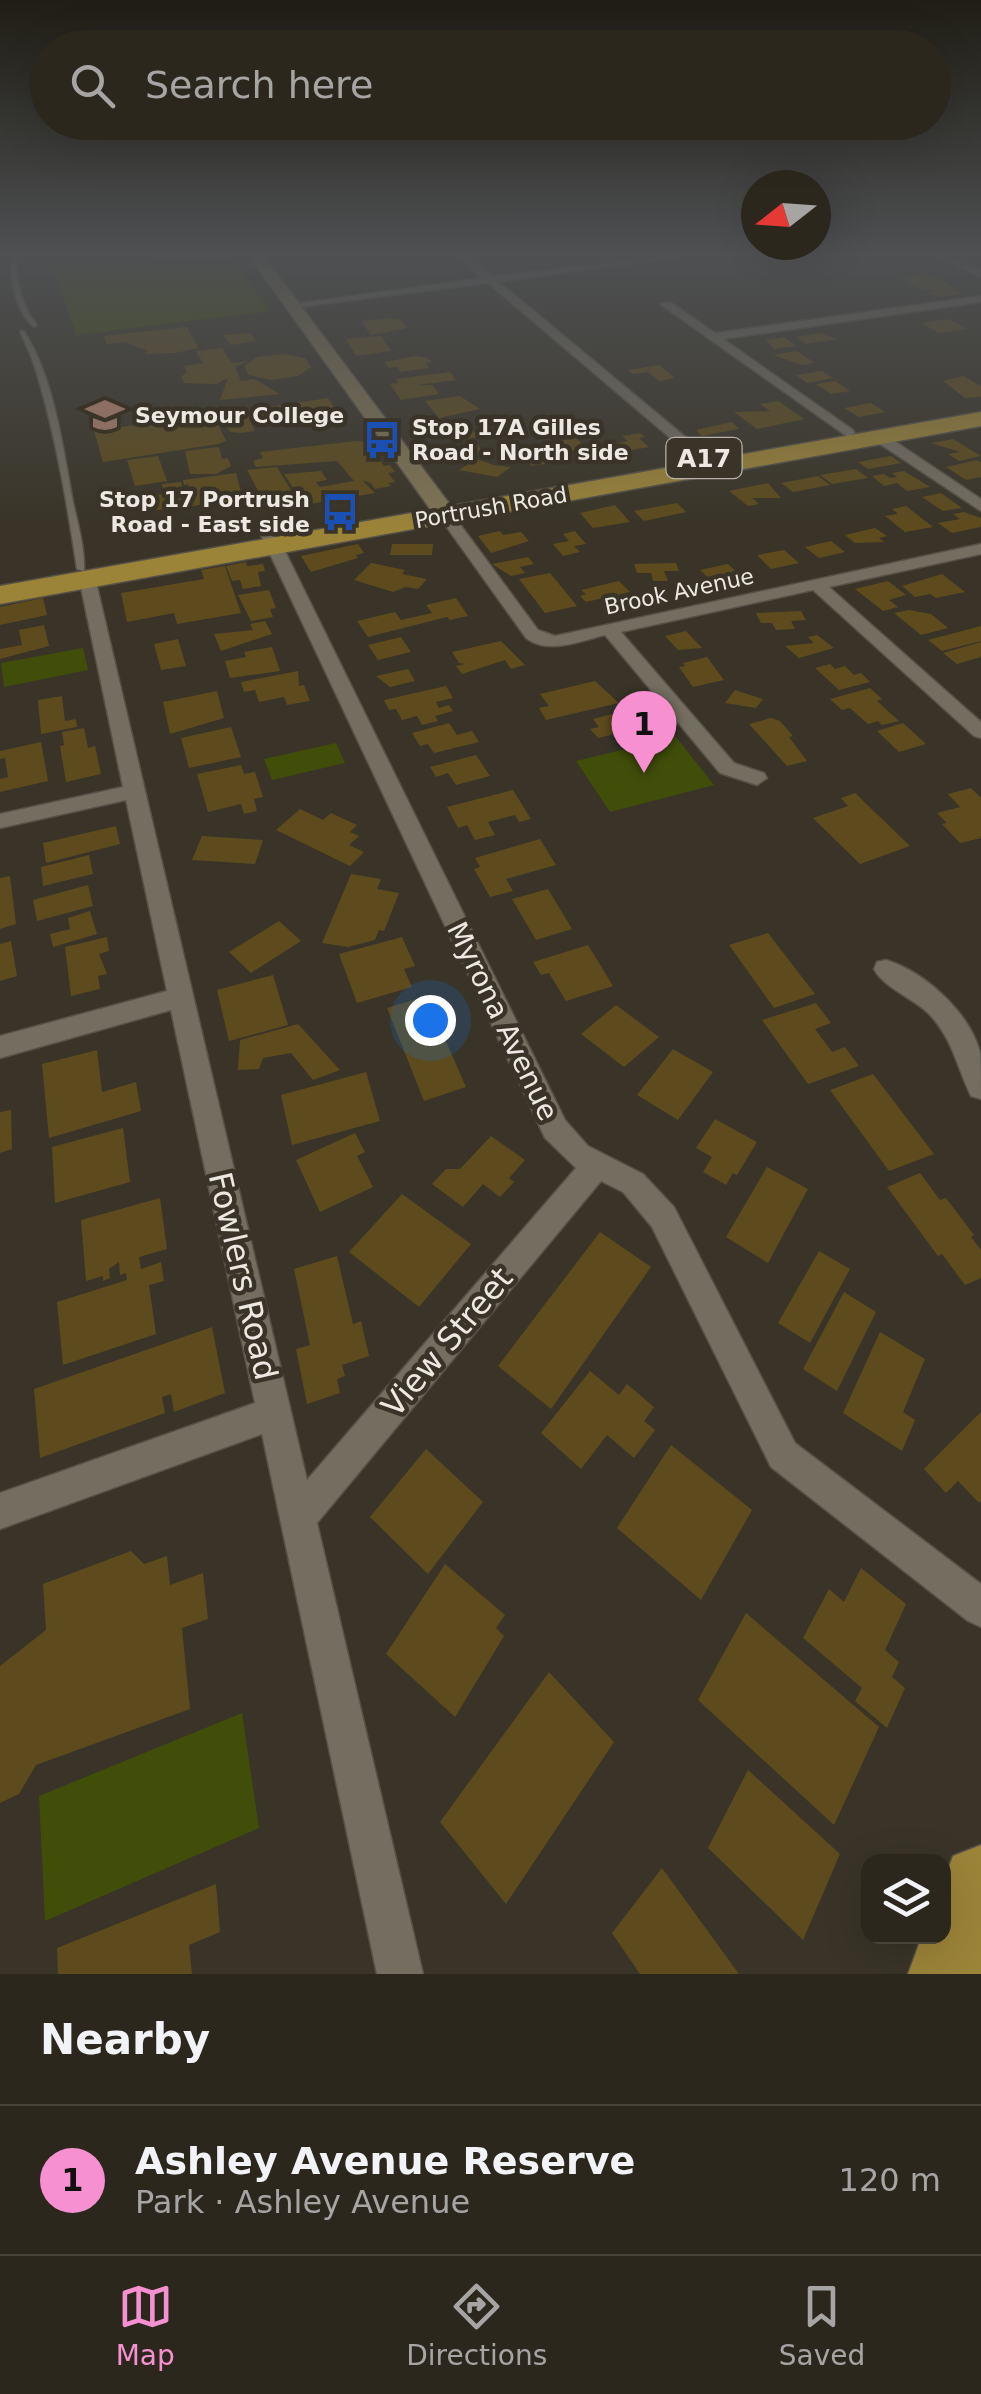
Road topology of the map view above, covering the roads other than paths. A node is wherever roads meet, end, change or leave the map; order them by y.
1 (31, 345) edge
2 (322, 345) edge
3 (568, 345) edge
4 (722, 345) edge
5 (981, 410) edge
6 (981, 419) edge
7 (848, 434) junction
8 (879, 437) junction
9 (708, 462) junction
10 (981, 506) edge
11 (442, 510) junction
12 (271, 540) junction
13 (981, 548) edge
14 (84, 573) junction
15 (0, 584) edge
16 (816, 584) junction
17 (0, 594) edge
18 (609, 629) junction
19 (981, 732) edge
20 (757, 778) dead end
21 (135, 791) junction
22 (0, 821) edge
23 (886, 970) dead end
24 (181, 996) junction
25 (0, 1047) edge
26 (981, 1088) edge
27 (596, 1165) junction
28 (274, 1413) junction
29 (0, 1511) edge
30 (298, 1518) junction
31 (981, 1608) edge
32 (981, 1884) edge
33 (400, 1974) edge
34 (948, 1974) edge

1 - 14 lane
2 - 11 street
3 - 9 street
4 - 7 street
5 - 7 highway, Portrush Road / A17
6 - 8 highway, Portrush Road / A17
7 - 9 highway, Portrush Road / A17
8 - 9 highway, Portrush Road / A17
8 - 10 street
9 - 11 highway, Portrush Road / A17
11 - 12 highway, Portrush Road / A17
11 - 18 street, Brook Avenue
12 - 14 highway, Portrush Road / A17
12 - 27 street, Myrona Avenue
13 - 16 street, Brook Avenue
14 - 15 highway, Portrush Road / A17
14 - 17 highway, Portrush Road / A17
14 - 21 street, Fowlers Road
16 - 18 street, Brook Avenue
16 - 19 street
18 - 20 street
21 - 22 street
21 - 24 street, Fowlers Road
23 - 26 street
24 - 25 street
24 - 28 street, Fowlers Road
27 - 30 street, View Street
27 - 31 street, Myrona Avenue
28 - 29 street
28 - 30 street, Fowlers Road
30 - 33 street, Fowlers Road
32 - 34 highway

